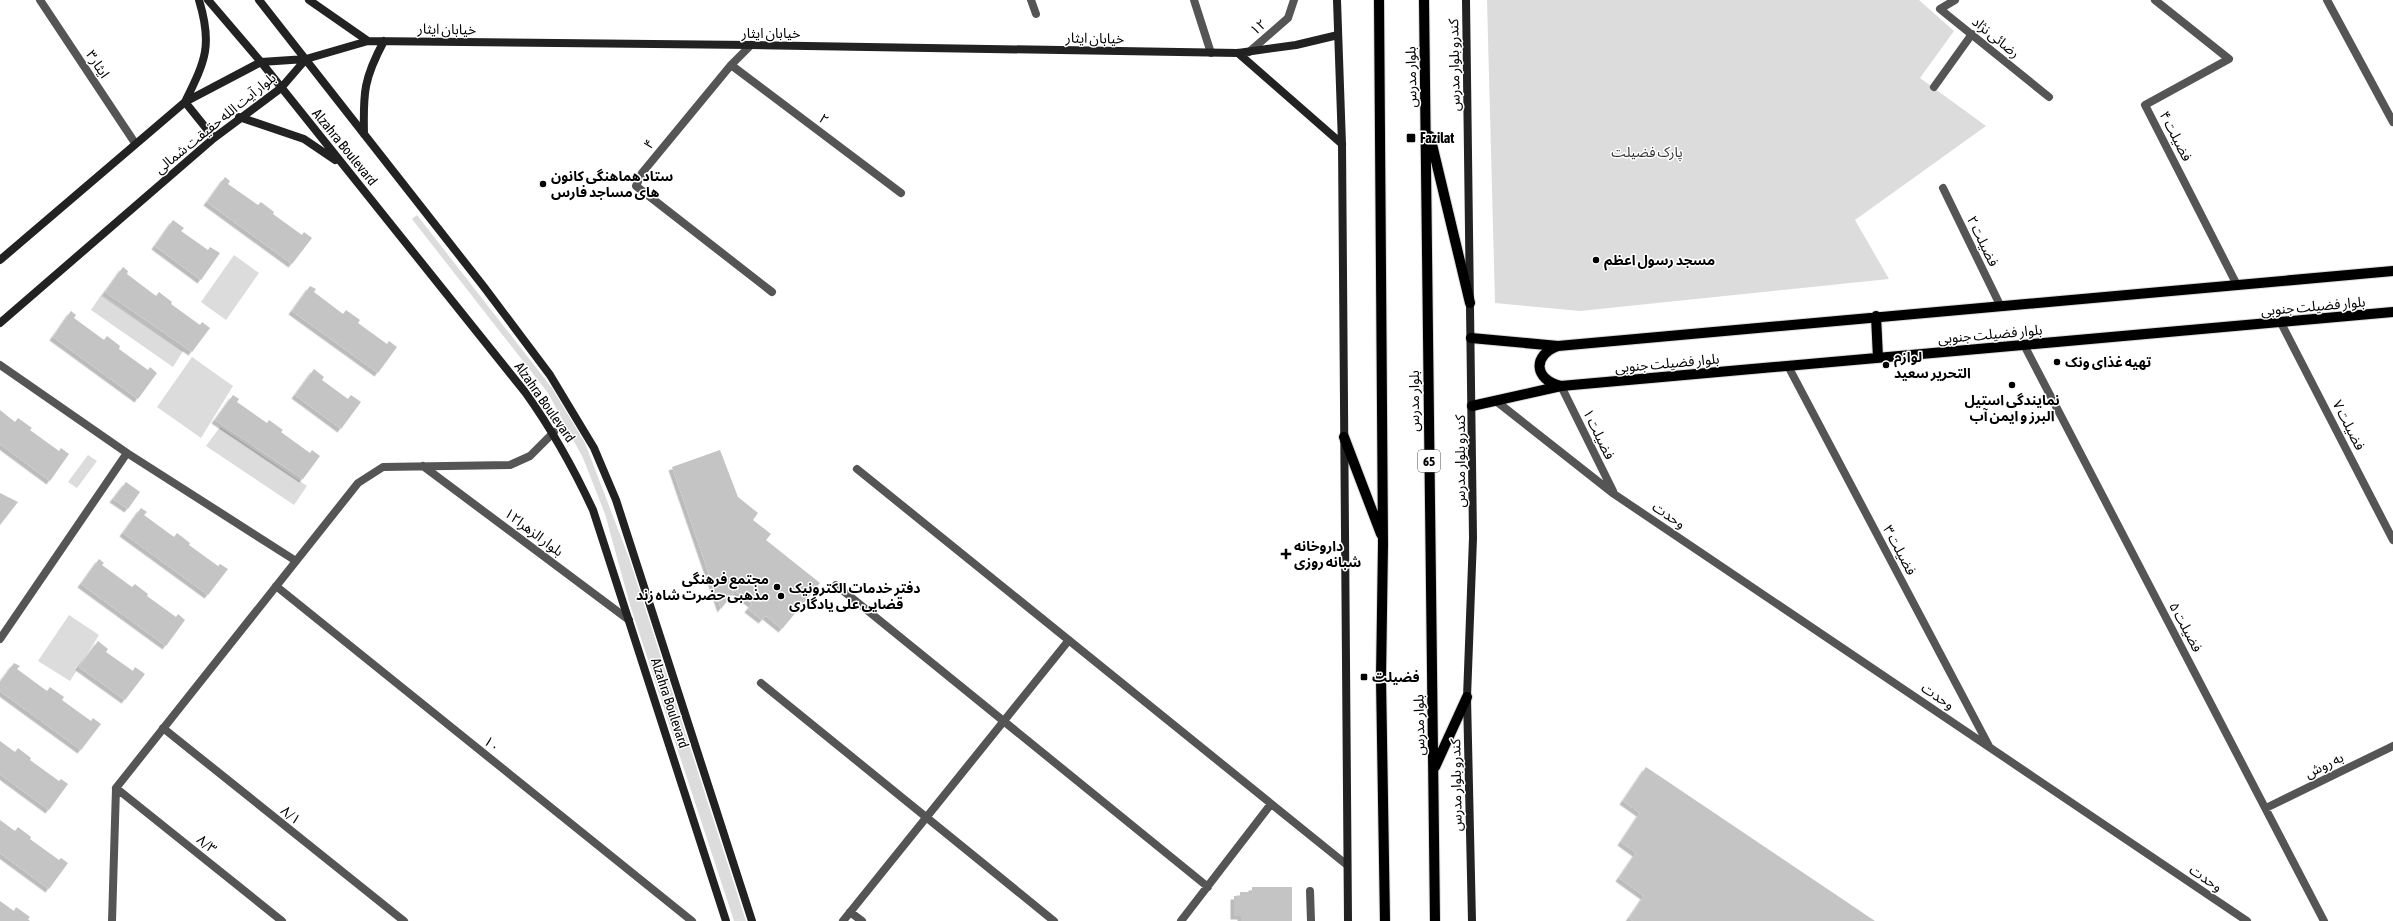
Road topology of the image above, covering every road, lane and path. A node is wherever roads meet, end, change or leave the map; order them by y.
1 (40, 0) edge
2 (199, 0) edge
3 (208, 0) edge
4 (259, 0) edge
5 (309, 0) edge
6 (1031, 0) edge
7 (1194, 0) edge
8 (1294, 0) edge
9 (1337, 0) edge
10 (1379, 0) edge
11 (1424, 0) edge
12 (1466, 0) edge
13 (1955, 0) edge
14 (2155, 0) edge
15 (2327, 0) edge
16 (1036, 14) dead end
17 (1972, 34) junction
18 (1338, 35) junction
19 (368, 41) junction
20 (384, 41) junction
21 (752, 45) junction
22 (1248, 52) junction
23 (1211, 53) junction
24 (1238, 53) junction
25 (306, 58) junction
26 (261, 62) junction
27 (731, 66) junction
28 (1934, 87) dead end
29 (281, 88) junction
30 (2049, 97) dead end
31 (185, 102) junction
32 (239, 117) junction
33 (1426, 118) junction
34 (2393, 122) edge
35 (364, 134) junction
36 (214, 138) junction
37 (135, 143) junction
38 (1342, 144) junction
39 (341, 164) junction
40 (1943, 188) dead end
41 (901, 193) dead end
42 (0, 258) edge
43 (2393, 271) edge
44 (2237, 285) junction
45 (772, 292) dead end
46 (1470, 303) junction
47 (2000, 306) junction
48 (2393, 312) edge
49 (1876, 316) junction
50 (0, 323) edge
51 (2281, 323) junction
52 (1471, 338) junction
53 (2024, 345) junction
54 (1558, 346) junction
55 (1878, 358) junction
56 (0, 365) edge
57 (1788, 366) junction
58 (1561, 386) junction
59 (1496, 401) junction
60 (1472, 406) junction
61 (554, 432) junction
62 (1344, 436) junction
63 (128, 453) junction
64 (423, 466) junction
65 (856, 469) dead end
66 (1614, 494) junction
67 (1383, 540) junction
68 (2393, 540) edge
69 (296, 561) junction
70 (836, 585) dead end
71 (276, 586) junction
72 (629, 620) junction
73 (0, 639) edge
74 (1069, 640) junction
75 (761, 684) dead end
76 (1468, 697) junction
77 (1004, 721) junction
78 (163, 728) junction
79 (2393, 746) edge
80 (1989, 747) junction
81 (1434, 770) junction
82 (116, 788) junction
83 (1271, 804) junction
84 (2266, 808) junction
85 (927, 817) junction
86 (1347, 865) junction
87 (1208, 887) junction
88 (1310, 891) dead end
89 (850, 912) junction
90 (112, 921) edge
91 (282, 921) edge
92 (404, 921) edge
93 (692, 921) edge
94 (726, 921) edge
95 (752, 921) edge
96 (843, 921) edge
97 (862, 921) edge
98 (1054, 921) edge
99 (1180, 921) edge
100 (1311, 921) edge
101 (1348, 921) edge
102 (1385, 921) edge
103 (1435, 921) edge
104 (1472, 921) edge
105 (2247, 921) edge
106 (2324, 921) edge

1 - 37 street, ایثار۳
2 - 31 main road
3 - 26 main road, Alzahra Boulevard
4 - 25 main road, Alzahra Boulevard
5 - 19 main road
6 - 16 street
7 - 23 street
8 - 22 street, ۱۲
9 - 18 main road
10 - 67 main road
11 - 33 main road, بلوار مدرس / 65
12 - 46 main road, کندرو بلوار مدرس
13 - 17 street, رضائی نژاد
14 - 44 street, فضیلت ۴
15 - 34 street
17 - 28 street
17 - 30 street, رضائی نژاد
18 - 22 main road
18 - 38 main road
19 - 20 main road, خیابان ایثار
19 - 25 main road, خیابان ایثار
20 - 21 main road, خیابان ایثار
20 - 35 main road
21 - 23 main road, خیابان ایثار
21 - 27 street, ۴
22 - 24 main road
23 - 24 main road, خیابان ایثار
24 - 38 main road
25 - 26 main road, بلوار آیت الله حقیقت شمالی
25 - 29 main road, بلوار آیت الله حقیقت شمالی
25 - 35 main road, Alzahra Boulevard
26 - 29 main road, Alzahra Boulevard
26 - 31 main road, بلوار آیت الله حقیقت شمالی
27 - 41 street, ۲
27 - 45 street, ۴
29 - 32 main road, بلوار آیت الله حقیقت شمالی
29 - 39 main road, Alzahra Boulevard
31 - 36 main road
31 - 37 main road, بلوار آیت الله حقیقت شمالی
32 - 36 main road, بلوار آیت الله حقیقت شمالی
32 - 39 main road
33 - 46 main road
33 - 81 main road, بلوار مدرس / 65
35 - 95 main road, Alzahra Boulevard
36 - 50 main road, بلوار آیت الله حقیقت شمالی
37 - 42 main road, بلوار آیت الله حقیقت شمالی
38 - 62 main road
39 - 61 main road, Alzahra Boulevard
40 - 47 street, فضیلت ۲
43 - 44 main road, بلوار فضیلت جنوبی
44 - 47 main road, بلوار فضیلت جنوبی
46 - 52 main road, کندرو بلوار مدرس
47 - 49 main road, بلوار فضیلت جنوبی
48 - 51 main road, بلوار فضیلت جنوبی
49 - 54 main road, بلوار فضیلت جنوبی
49 - 55 main road
51 - 53 main road, بلوار فضیلت جنوبی
51 - 68 street, فضیلت ۷
52 - 54 main road, بلوار فضیلت جنوبی
52 - 60 main road, کندرو بلوار مدرس
53 - 55 main road, بلوار فضیلت جنوبی
53 - 84 street, فضیلت ۵
54 - 58 main road
55 - 57 main road, بلوار فضیلت جنوبی
56 - 63 street
57 - 58 main road, بلوار فضیلت جنوبی
57 - 80 street, فضیلت ۳
58 - 59 main road, بلوار فضیلت جنوبی
58 - 66 street, فضیلت ۱
59 - 60 main road, بلوار فضیلت جنوبی
59 - 66 street, وحدت
60 - 76 main road, کندرو بلوار مدرس
61 - 64 street
61 - 72 main road, Alzahra Boulevard
62 - 67 main road
62 - 86 main road
63 - 69 street
63 - 73 street
64 - 69 street
64 - 72 street, بلوار الزهرا۱۲
65 - 74 street
66 - 80 street, وحدت
67 - 102 main road
69 - 71 street
70 - 77 street
71 - 78 street
71 - 93 street, ۱۰
72 - 94 main road, Alzahra Boulevard
74 - 77 street
74 - 83 street
75 - 85 street
76 - 81 main road
76 - 104 main road, کندرو بلوار مدرس
77 - 85 street
77 - 87 street
78 - 82 street
78 - 92 street, ۸/۱
79 - 84 street, به روش
80 - 105 street, وحدت
81 - 103 main road, بلوار مدرس / 65
82 - 90 street
82 - 91 street, ۸/۳
83 - 86 street
83 - 87 street
84 - 106 street, فضیلت ۵
85 - 89 street
85 - 98 street
86 - 101 main road
87 - 99 street
88 - 100 street
89 - 96 street
89 - 97 street

